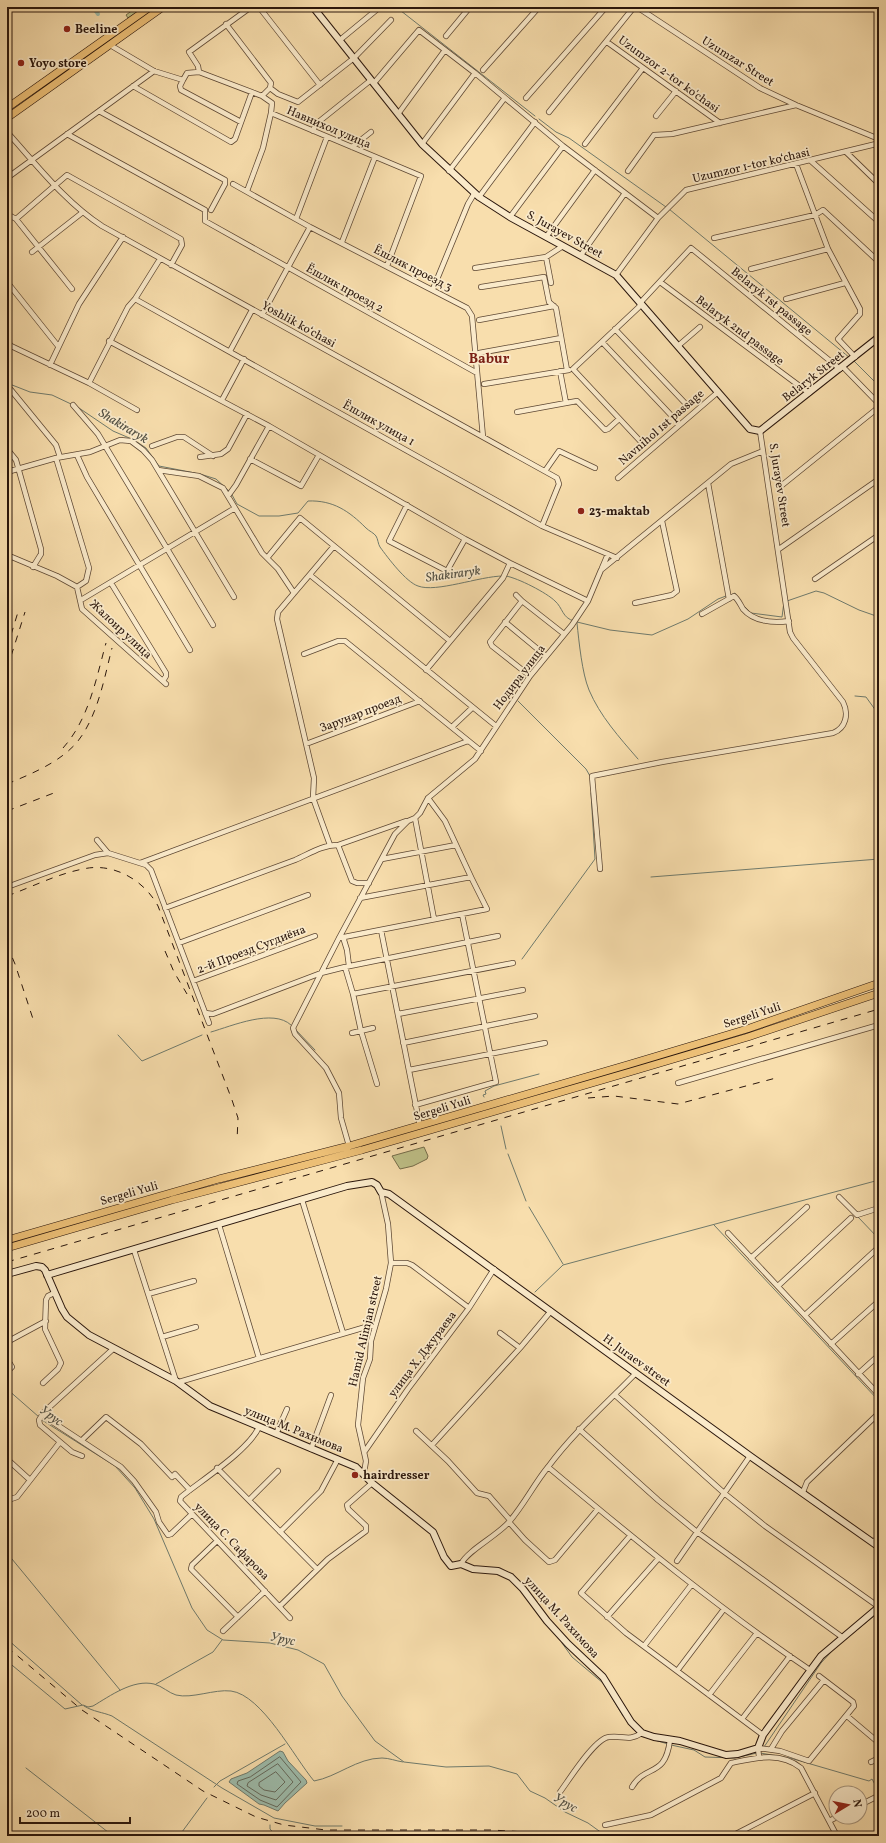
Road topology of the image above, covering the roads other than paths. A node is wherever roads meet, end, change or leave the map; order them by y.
1 (150, 7) edge
2 (163, 7) edge
3 (251, 7) edge
4 (259, 7) edge
5 (323, 7) edge
6 (380, 7) edge
7 (470, 7) edge
8 (539, 7) edge
9 (606, 7) edge
10 (634, 7) edge
11 (637, 7) edge
12 (315, 9) edge
13 (391, 20) dead end
14 (226, 24) junction
15 (446, 36) dead end
16 (340, 40) junction
17 (607, 42) junction
18 (110, 45) junction
19 (445, 50) junction
20 (354, 58) junction
21 (643, 68) junction
22 (483, 70) dead end
23 (154, 71) junction
24 (199, 72) junction
25 (475, 73) junction
26 (183, 80) junction
27 (373, 81) junction
28 (320, 85) junction
29 (38, 86) junction
30 (133, 86) junction
31 (270, 88) junction
32 (676, 91) junction
33 (252, 92) junction
34 (43, 93) junction
35 (262, 96) junction
36 (526, 98) dead end
37 (504, 99) junction
38 (796, 105) junction
39 (7, 108) edge
40 (99, 111) junction
41 (549, 112) dead end
42 (271, 114) junction
43 (398, 114) junction
44 (656, 116) dead end
45 (7, 118) edge
46 (241, 122) junction
47 (535, 122) junction
48 (720, 123) junction
49 (312, 131) junction
50 (7, 132) edge
51 (371, 132) dead end
52 (67, 134) junction
53 (327, 137) junction
54 (879, 140) edge
55 (422, 144) junction
56 (585, 144) dead end
57 (563, 146) junction
58 (352, 147) junction
59 (846, 152) junction
60 (375, 157) junction
61 (32, 159) junction
62 (811, 160) junction
63 (796, 164) junction
64 (595, 170) junction
65 (449, 171) junction
66 (628, 171) dead end
67 (7, 178) edge
68 (233, 184) dead end
69 (879, 184) edge
70 (56, 186) junction
71 (246, 191) junction
72 (625, 193) junction
73 (476, 195) junction
74 (211, 210) dead end
75 (83, 212) junction
76 (7, 214) edge
77 (815, 215) junction
78 (510, 217) junction
79 (16, 218) junction
80 (658, 218) junction
81 (296, 219) junction
82 (879, 222) edge
83 (310, 227) junction
84 (123, 237) junction
85 (546, 237) junction
86 (714, 238) dead end
87 (342, 242) junction
88 (562, 246) junction
89 (39, 247) junction
90 (828, 249) junction
91 (32, 252) dead end
92 (580, 255) junction
93 (546, 257) junction
94 (160, 259) junction
95 (879, 262) edge
96 (171, 265) junction
97 (387, 266) junction
98 (288, 268) junction
99 (475, 268) dead end
100 (751, 269) dead end
101 (616, 275) junction
102 (7, 282) edge
103 (660, 282) junction
104 (551, 283) dead end
105 (845, 284) junction
106 (481, 287) dead end
107 (72, 289) dead end
108 (433, 289) junction
109 (135, 299) junction
110 (786, 299) dead end
111 (641, 302) junction
112 (554, 306) junction
113 (252, 310) junction
114 (262, 315) junction
115 (479, 320) dead end
116 (700, 327) dead end
117 (615, 329) junction
118 (879, 336) edge
119 (562, 338) junction
120 (7, 341) edge
121 (109, 341) junction
122 (602, 342) junction
123 (58, 346) junction
124 (678, 346) junction
125 (230, 351) junction
126 (479, 352) dead end
127 (853, 358) junction
128 (244, 359) junction
129 (50, 365) junction
130 (841, 368) junction
131 (570, 369) junction
132 (560, 371) junction
133 (477, 373) junction
134 (89, 383) junction
135 (484, 384) dead end
136 (7, 388) edge
137 (718, 392) junction
138 (809, 393) junction
139 (222, 400) junction
140 (684, 402) dead end
141 (566, 403) junction
142 (879, 404) edge
143 (73, 405) dead end
144 (879, 407) edge
145 (137, 410) dead end
146 (517, 412) dead end
147 (247, 414) junction
148 (670, 414) dead end
149 (619, 419) junction
150 (269, 426) junction
151 (760, 431) junction
152 (483, 437) junction
153 (642, 443) dead end
154 (106, 446) junction
155 (152, 446) dead end
156 (7, 449) edge
157 (763, 451) junction
158 (76, 455) junction
159 (319, 455) junction
160 (214, 456) junction
161 (58, 457) junction
162 (200, 457) dead end
163 (250, 459) junction
164 (595, 468) dead end
165 (18, 469) junction
166 (158, 470) junction
167 (7, 472) edge
168 (545, 472) junction
169 (618, 478) dead end
170 (879, 479) edge
171 (708, 483) junction
172 (781, 486) dead end
173 (230, 493) junction
174 (407, 505) junction
175 (235, 508) junction
176 (662, 521) junction
177 (542, 526) junction
178 (195, 532) junction
179 (879, 535) edge
180 (466, 539) junction
181 (334, 546) junction
182 (167, 550) junction
183 (779, 550) junction
184 (608, 554) junction
185 (7, 555) edge
186 (267, 558) junction
187 (617, 558) junction
188 (510, 563) junction
189 (140, 566) junction
190 (33, 567) junction
191 (601, 570) junction
192 (310, 575) junction
193 (814, 580) dead end
194 (111, 583) junction
195 (77, 587) junction
196 (294, 593) junction
197 (516, 595) dead end
198 (234, 597) dead end
199 (729, 598) junction
200 (81, 600) junction
201 (522, 601) junction
202 (588, 601) junction
203 (635, 603) dead end
204 (702, 614) dead end
205 (789, 621) junction
206 (505, 622) junction
207 (213, 625) dead end
208 (564, 634) junction
209 (450, 641) junction
210 (190, 650) dead end
211 (304, 654) dead end
212 (546, 656) junction
213 (426, 670) junction
214 (530, 676) junction
215 (420, 701) junction
216 (472, 708) junction
217 (496, 726) junction
218 (452, 727) junction
219 (468, 741) junction
220 (306, 744) junction
221 (481, 751) junction
222 (313, 798) junction
223 (428, 798) junction
224 (415, 818) junction
225 (408, 821) junction
226 (97, 840) dead end
227 (330, 845) junction
228 (338, 845) junction
229 (456, 845) junction
230 (422, 852) junction
231 (108, 853) junction
232 (382, 859) junction
233 (140, 863) junction
234 (600, 869) dead end
235 (471, 877) junction
236 (369, 883) junction
237 (428, 885) junction
238 (7, 887) edge
239 (308, 895) dead end
240 (360, 898) junction
241 (165, 908) junction
242 (462, 914) junction
243 (434, 919) junction
244 (381, 930) junction
245 (315, 936) dead end
246 (498, 936) dead end
247 (341, 938) junction
248 (468, 942) junction
249 (178, 943) junction
250 (387, 958) junction
251 (512, 963) dead end
252 (347, 966) junction
253 (474, 970) junction
254 (321, 973) junction
255 (193, 981) junction
256 (879, 983) edge
257 (392, 987) junction
258 (523, 990) dead end
259 (879, 993) edge
260 (353, 994) junction
261 (480, 998) junction
262 (205, 1013) junction
263 (398, 1014) junction
264 (536, 1016) dead end
265 (209, 1023) dead end
266 (879, 1025) edge
267 (485, 1026) junction
268 (373, 1028) dead end
269 (361, 1031) junction
270 (352, 1033) dead end
271 (403, 1043) junction
272 (545, 1043) dead end
273 (491, 1054) junction
274 (409, 1070) junction
275 (678, 1083) dead end
276 (377, 1084) dead end
277 (416, 1105) junction
278 (420, 1126) junction
279 (349, 1146) junction
280 (381, 1192) junction
281 (839, 1197) dead end
282 (302, 1200) junction
283 (807, 1206) dead end
284 (879, 1208) edge
285 (851, 1218) dead end
286 (219, 1225) junction
287 (728, 1233) dead end
288 (7, 1240) edge
289 (879, 1247) edge
290 (7, 1248) edge
291 (134, 1250) junction
292 (751, 1258) junction
293 (391, 1263) junction
294 (494, 1269) junction
295 (7, 1274) edge
296 (47, 1275) junction
297 (194, 1281) dead end
298 (778, 1286) junction
299 (54, 1293) junction
300 (148, 1294) junction
301 (879, 1301) edge
302 (469, 1308) junction
303 (551, 1311) junction
304 (805, 1315) junction
305 (46, 1321) junction
306 (376, 1324) junction
307 (196, 1326) dead end
308 (343, 1333) junction
309 (500, 1333) dead end
310 (162, 1337) junction
311 (7, 1342) edge
312 (832, 1344) junction
313 (520, 1348) junction
314 (113, 1349) junction
315 (879, 1355) edge
316 (259, 1358) junction
317 (7, 1359) edge
318 (7, 1372) edge
319 (636, 1373) junction
320 (858, 1374) junction
321 (177, 1382) junction
322 (43, 1383) dead end
323 (331, 1395) dead end
324 (615, 1395) junction
325 (879, 1395) edge
326 (287, 1409) dead end
327 (44, 1412) junction
328 (879, 1413) edge
329 (259, 1427) junction
330 (579, 1429) junction
331 (416, 1431) dead end
332 (276, 1434) junction
333 (81, 1441) junction
334 (60, 1442) junction
335 (432, 1445) junction
336 (311, 1449) junction
337 (365, 1451) junction
338 (82, 1456) dead end
339 (750, 1456) junction
340 (7, 1459) edge
341 (338, 1459) junction
342 (548, 1467) junction
343 (218, 1468) junction
344 (278, 1471) dead end
345 (364, 1473) junction
346 (30, 1480) junction
347 (372, 1483) junction
348 (190, 1490) junction
349 (803, 1492) junction
350 (724, 1493) junction
351 (7, 1496) edge
352 (249, 1500) junction
353 (598, 1509) junction
354 (192, 1514) junction
355 (510, 1521) junction
356 (280, 1532) junction
357 (697, 1532) junction
358 (630, 1536) junction
359 (879, 1536) edge
360 (217, 1541) junction
361 (873, 1542) junction
362 (879, 1547) edge
363 (658, 1559) junction
364 (677, 1562) dead end
365 (461, 1564) junction
366 (317, 1569) junction
367 (692, 1584) junction
368 (265, 1590) junction
369 (280, 1606) junction
370 (879, 1607) edge
371 (724, 1609) junction
372 (238, 1617) junction
373 (607, 1617) junction
374 (290, 1618) dead end
375 (223, 1631) dead end
376 (757, 1633) junction
377 (842, 1637) junction
378 (644, 1646) junction
379 (790, 1656) junction
380 (810, 1670) junction
381 (677, 1671) junction
382 (819, 1676) dead end
383 (824, 1680) junction
384 (709, 1695) junction
385 (847, 1716) junction
386 (742, 1719) junction
387 (642, 1733) junction
388 (763, 1735) junction
389 (670, 1743) junction
390 (879, 1743) edge
391 (763, 1749) junction
392 (732, 1755) junction
393 (759, 1757) junction
394 (879, 1758) edge
395 (871, 1762) dead end
396 (731, 1763) junction
397 (632, 1786) dead end
398 (560, 1792) dead end
399 (815, 1794) junction
400 (878, 1796) edge
401 (868, 1801) edge
402 (828, 1819) edge
403 (605, 1825) dead end
404 (831, 1825) edge
405 (732, 1836) edge
406 (837, 1836) edge

1 - 29 main road
2 - 18 main road
3 - 14 street
4 - 28 street
5 - 12 street
6 - 16 street
7 - 15 street
8 - 22 street
9 - 36 street
10 - 17 street
11 - 38 street, Uzumzar Street
12 - 16 street, S. Jurayev Street
13 - 20 street
14 - 24 street
14 - 31 street
16 - 20 street, S. Jurayev Street
17 - 21 street, Uzumzor 2-tor ko'chasi
17 - 41 street
18 - 23 street
18 - 34 main road
19 - 25 street
19 - 27 street
19 - 43 street
20 - 27 street, S. Jurayev Street
20 - 28 street
21 - 32 street, Uzumzor 2-tor ko'chasi
21 - 56 street
23 - 26 street
23 - 30 street
24 - 26 street
24 - 33 street
25 - 37 street
25 - 55 street
26 - 46 street
27 - 43 street, S. Jurayev Street
27 - 49 street
28 - 31 street
29 - 34 main road
29 - 39 main road
30 - 40 street
30 - 46 street
31 - 35 street
32 - 44 street
32 - 48 street, Uzumzor 2-tor ko'chasi
33 - 35 street
33 - 46 street
34 - 45 main road
35 - 42 street, Навнихол улица
37 - 47 street
37 - 65 street
38 - 48 street
38 - 54 street, Uzumzar Street
40 - 52 street
40 - 74 street
42 - 49 street, Навнихол улица
42 - 71 street
43 - 55 street, S. Jurayev Street
47 - 57 street
47 - 73 street
48 - 66 street
49 - 53 street, Навнихол улица
50 - 61 street, Yoshlik koʻchasi
51 - 58 street
52 - 61 street
52 - 98 street, Ёшлик проезд 2
53 - 58 street, Навнихол улица
53 - 81 street
54 - 59 street, Uzumzor 1-tor ko‘chasi
55 - 65 street, S. Jurayev Street
57 - 64 street
57 - 78 street
58 - 60 street, Навнихол улица
59 - 62 street, Uzumzor 1-tor ko‘chasi
59 - 69 street
60 - 87 street
60 - 97 street, Навнихол улица
61 - 67 street
61 - 70 street, Yoshlik koʻchasi
62 - 63 street, Uzumzor 1-tor ko‘chasi
62 - 82 street
63 - 77 street
63 - 80 street, Uzumzor 1-tor ko‘chasi
64 - 72 street
64 - 85 street
65 - 73 street, S. Jurayev Street
68 - 71 street, Ёшлик проезд 3
70 - 75 street, Yoshlik koʻchasi
70 - 79 street
70 - 96 street
71 - 81 street, Ёшлик проезд 3
72 - 80 street
72 - 92 street
73 - 78 street, S. Jurayev Street
73 - 108 street
75 - 84 street, Yoshlik koʻchasi
75 - 89 street
76 - 79 street
77 - 86 street
77 - 90 street
77 - 95 street
78 - 85 street, S. Jurayev Street
79 - 89 street
80 - 101 street, Uzumzor 1-tor ko‘chasi
81 - 83 street, Ёшлик проезд 3
83 - 87 street, Ёшлик проезд 3
83 - 98 street
84 - 94 street, Yoshlik koʻchasi
84 - 123 street
85 - 88 street, S. Jurayev Street
87 - 97 street, Ёшлик проезд 3
88 - 92 street, S. Jurayev Street
88 - 93 street
89 - 91 street
89 - 107 street
90 - 100 street
90 - 105 street
92 - 101 street, S. Jurayev Street
93 - 99 street
93 - 104 street
94 - 96 street, Yoshlik koʻchasi
94 - 109 street
96 - 113 street, Yoshlik koʻchasi
97 - 108 street, Ёшлик проезд 3
98 - 114 street
98 - 133 street, Ёшлик проезд 2
101 - 111 street, S. Jurayev Street
102 - 123 street
103 - 111 street
103 - 130 street, Belaryk 1st passage
103 - 138 street, Belaryk 2nd passage
105 - 110 street
105 - 127 street
106 - 112 street
108 - 133 street, Ёшлик проезд 3
109 - 121 street
109 - 125 street, Ёшлик улица 1
111 - 117 street
111 - 124 street, S. Jurayev Street
112 - 115 street
112 - 119 street
113 - 114 street, Yoshlik koʻchasi
113 - 125 street
114 - 152 street, Yoshlik koʻchasi
116 - 124 street
117 - 122 street
117 - 140 street
118 - 127 street, Belaryk Street
119 - 126 street
119 - 131 street
120 - 129 street
121 - 134 street
121 - 139 street
122 - 131 street
122 - 148 street
123 - 129 street
124 - 137 street, S. Jurayev Street
125 - 128 street, Ёшлик улица 1
127 - 130 street, Belaryk Street
128 - 139 street
128 - 177 street, Ёшлик улица 1
129 - 134 street
130 - 138 street, Belaryk Street
130 - 142 street, Belaryk 1st passage
131 - 132 street
131 - 149 street
132 - 135 street
132 - 141 street
133 - 152 street, Ёшлик проезд 3
134 - 145 street
136 - 161 street
137 - 151 street, S. Jurayev Street
137 - 169 street, Navnihol 1st passage
138 - 151 street, Belaryk Street
139 - 147 street
141 - 146 street
141 - 149 street
143 - 154 street
144 - 172 street
147 - 150 street
147 - 160 street
149 - 153 street
150 - 159 street
150 - 163 street
151 - 157 street, S. Jurayev Street
152 - 168 street, Yoshlik koʻchasi
154 - 158 street
154 - 166 street
154 - 182 street
155 - 160 street
156 - 165 street
157 - 171 street
157 - 183 street, S. Jurayev Street
158 - 161 street
158 - 189 street
159 - 163 street
159 - 174 street
160 - 162 street
161 - 165 street
161 - 195 street
163 - 173 street
164 - 168 street
165 - 167 street
165 - 190 street
166 - 173 street
166 - 178 street
168 - 177 street, Yoshlik koʻchasi
170 - 183 street
171 - 176 street
171 - 199 street
173 - 175 street
174 - 180 street
174 - 180 street
175 - 178 street
175 - 186 street
176 - 187 street
176 - 203 street
177 - 184 street, Ёшлик улица 1
178 - 182 street
178 - 198 street
179 - 193 street
180 - 188 street
181 - 186 street
181 - 192 street
181 - 209 street
182 - 189 street
182 - 207 street
183 - 205 street, S. Jurayev Street
184 - 187 street, Ёшлик улица 1
184 - 191 street, Нодира улица
185 - 190 street
186 - 196 street
187 - 191 street
188 - 202 street
188 - 209 street
189 - 194 street
189 - 210 street
190 - 195 street
191 - 202 street, Нодира улица
192 - 196 street
192 - 213 street
194 - 200 street
194 - 200 street, Жалоир улица
195 - 200 street, Жалоир улица
196 - 220 street
197 - 201 street
199 - 204 street
199 - 205 street
201 - 206 street
201 - 208 street
202 - 208 street, Нодира улица
205 - 234 street, S. Jurayev Street
206 - 212 street
206 - 214 street
208 - 212 street, Нодира улица
209 - 213 street
211 - 215 street
212 - 214 street, Нодира улица
213 - 216 street
214 - 217 street, Нодира улица
215 - 218 street
215 - 220 street, Зарунар проезд
216 - 217 street
216 - 218 street
217 - 221 street, Нодира улица
218 - 219 street
219 - 221 street
219 - 222 street
220 - 222 street
221 - 223 street, Нодира улица
222 - 227 street
222 - 233 street
223 - 224 street, Нодира улица
223 - 229 street
224 - 225 street
224 - 230 street
225 - 228 street
225 - 232 street
226 - 231 street
227 - 228 street
227 - 241 street
228 - 236 street
229 - 230 street
229 - 235 street
230 - 232 street
230 - 237 street
231 - 233 street
231 - 238 street
232 - 236 street
233 - 241 street
235 - 237 street
235 - 242 street
236 - 240 street
237 - 240 street
237 - 243 street
239 - 249 street
240 - 247 street
241 - 249 street
242 - 243 street
242 - 248 street
243 - 244 street
244 - 247 street
244 - 250 street
245 - 255 street, 2-й Проезд Сугдиёна
246 - 248 street
247 - 252 street
247 - 254 street
248 - 250 street
248 - 253 street
249 - 255 street
250 - 252 street
250 - 257 street
251 - 253 street
252 - 254 street
252 - 260 street
253 - 257 street
253 - 261 street
254 - 262 street
254 - 279 street
255 - 262 street
256 - 278 main road, Sergeli Yuli
257 - 260 street
257 - 263 street
258 - 261 street
259 - 290 main road, Sergeli Yuli
260 - 269 street
261 - 263 street
261 - 267 street
262 - 265 street
263 - 271 street
264 - 267 street
266 - 275 street
267 - 271 street
267 - 273 street
268 - 269 street
269 - 270 street
269 - 276 street
271 - 274 street
272 - 273 street
273 - 274 street
273 - 277 street
274 - 277 street
277 - 278 street
278 - 279 main road, Sergeli Yuli
279 - 288 main road, Sergeli Yuli
280 - 282 street, H. Juraev street
280 - 293 street, Hamid Alimjan street
280 - 294 street, H. Juraev street
281 - 284 street
282 - 286 street
282 - 308 street
283 - 292 street
285 - 298 street
286 - 291 street
286 - 316 street
287 - 292 street
289 - 304 street
291 - 296 street
291 - 300 street
292 - 298 street
293 - 302 street, Hamid Alimjan street
293 - 306 street, Hamid Alimjan street
294 - 302 street, улица Х. Джураева
294 - 303 street, H. Juraev street
295 - 296 street
296 - 299 street, улица М. Рахимова
297 - 300 street
298 - 304 street
299 - 305 street
299 - 314 street, улица М. Рахимова
300 - 310 street
301 - 312 street
302 - 337 street, улица Х. Джураева
303 - 313 street
303 - 319 street, H. Juraev street
304 - 312 street
305 - 311 street
305 - 322 street
306 - 308 street
306 - 337 street, Hamid Alimjan street
307 - 310 street
308 - 316 street
309 - 313 street
310 - 321 street
312 - 320 street
313 - 335 street
314 - 321 street, улица М. Рахимова
314 - 327 street
315 - 320 street
316 - 321 street
317 - 318 street
319 - 324 street
319 - 339 street, H. Juraev street
320 - 325 street
321 - 329 street, улица М. Рахимова
323 - 336 street
324 - 330 street
324 - 350 street
326 - 332 street
327 - 333 street
327 - 334 street
328 - 349 street
329 - 332 street, улица М. Рахимова
329 - 343 street, улица С. Сафарова
330 - 342 street
330 - 357 street
331 - 335 street
332 - 336 street, улица М. Рахимова
333 - 348 street, улица С. Сафарова
333 - 354 street
334 - 338 street
334 - 346 street
335 - 355 street
336 - 341 street, улица М. Рахимова
337 - 345 street, Hamid Alimjan street
339 - 349 street, H. Juraev street
339 - 350 street
340 - 346 street
341 - 345 street, улица М. Рахимова
341 - 356 street
342 - 353 street
342 - 355 street
343 - 348 street, улица С. Сафарова
343 - 352 street
344 - 352 street
345 - 347 street, улица М. Рахимова
346 - 351 street
347 - 365 street, улица М. Рахимова
347 - 366 street
348 - 354 street, улица С. Сафарова
349 - 361 street, H. Juraev street
350 - 357 street
350 - 370 street
352 - 356 street
353 - 355 street
353 - 358 street
354 - 360 street, улица С. Сафарова
355 - 365 street
356 - 366 street
357 - 364 street
357 - 377 street
358 - 363 street
358 - 373 street
359 - 361 street
360 - 368 street, улица С. Сафарова
360 - 372 street
361 - 362 street, H. Juraev street
363 - 367 street
363 - 373 street
365 - 387 street, улица М. Рахимова
366 - 369 street
367 - 371 street
367 - 378 street
368 - 369 street, улица С. Сафарова
368 - 372 street
369 - 374 street, улица С. Сафарова
370 - 377 street
371 - 376 street
371 - 381 street
372 - 375 street
373 - 378 street
376 - 379 street
376 - 384 street
377 - 380 street
378 - 381 street
379 - 380 street
379 - 386 street
380 - 388 street
381 - 384 street
382 - 383 street
383 - 385 street
383 - 391 street
384 - 386 street
385 - 390 street
385 - 391 street
386 - 388 street
387 - 389 street
387 - 398 street
388 - 391 street
389 - 392 street
389 - 397 street
391 - 392 street
391 - 393 street
392 - 396 street
393 - 396 street
393 - 399 street
394 - 395 street
396 - 403 street
399 - 402 street
399 - 405 street
400 - 401 street
404 - 406 street

